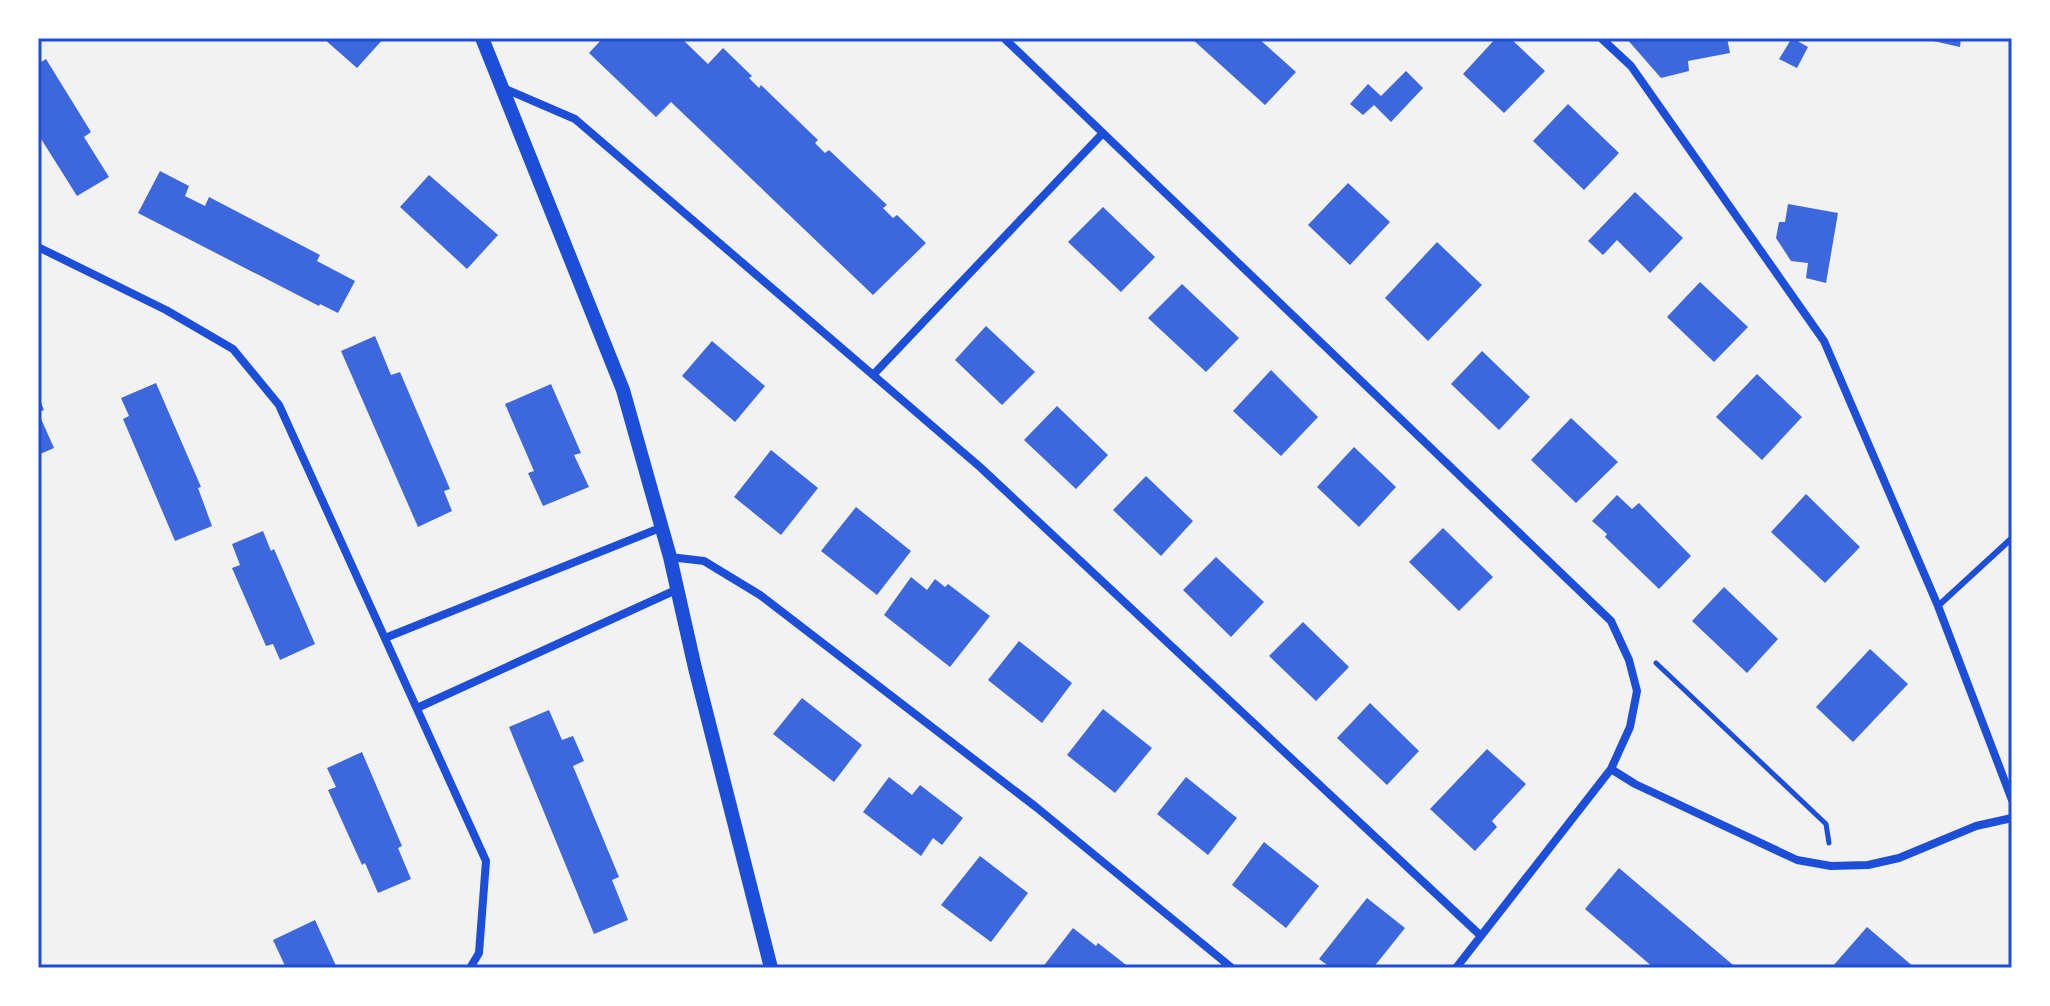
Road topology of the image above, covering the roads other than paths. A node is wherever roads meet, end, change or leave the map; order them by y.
1 (482, 38) edge
2 (1004, 38) edge
3 (1601, 38) edge
4 (500, 87) junction
5 (1103, 133) junction
6 (38, 247) edge
7 (873, 375) junction
8 (660, 528) junction
9 (2012, 538) edge
10 (670, 557) junction
11 (678, 589) junction
12 (1938, 606) junction
13 (385, 638) junction
14 (417, 708) junction
15 (1611, 769) junction
16 (2012, 800) edge
17 (2012, 818) edge
18 (1481, 936) junction
19 (470, 968) edge
20 (771, 968) edge
21 (1232, 968) edge
22 (1456, 968) edge

1 - 4 street
2 - 5 street
3 - 12 street
4 - 7 street
4 - 8 street
5 - 7 street
5 - 15 street
6 - 13 street
7 - 18 street
8 - 10 street
8 - 13 street
9 - 12 lane
10 - 11 street
10 - 21 street
11 - 14 street
11 - 20 street
12 - 16 street
13 - 14 street
14 - 19 street
15 - 17 street
15 - 18 street
18 - 22 street

